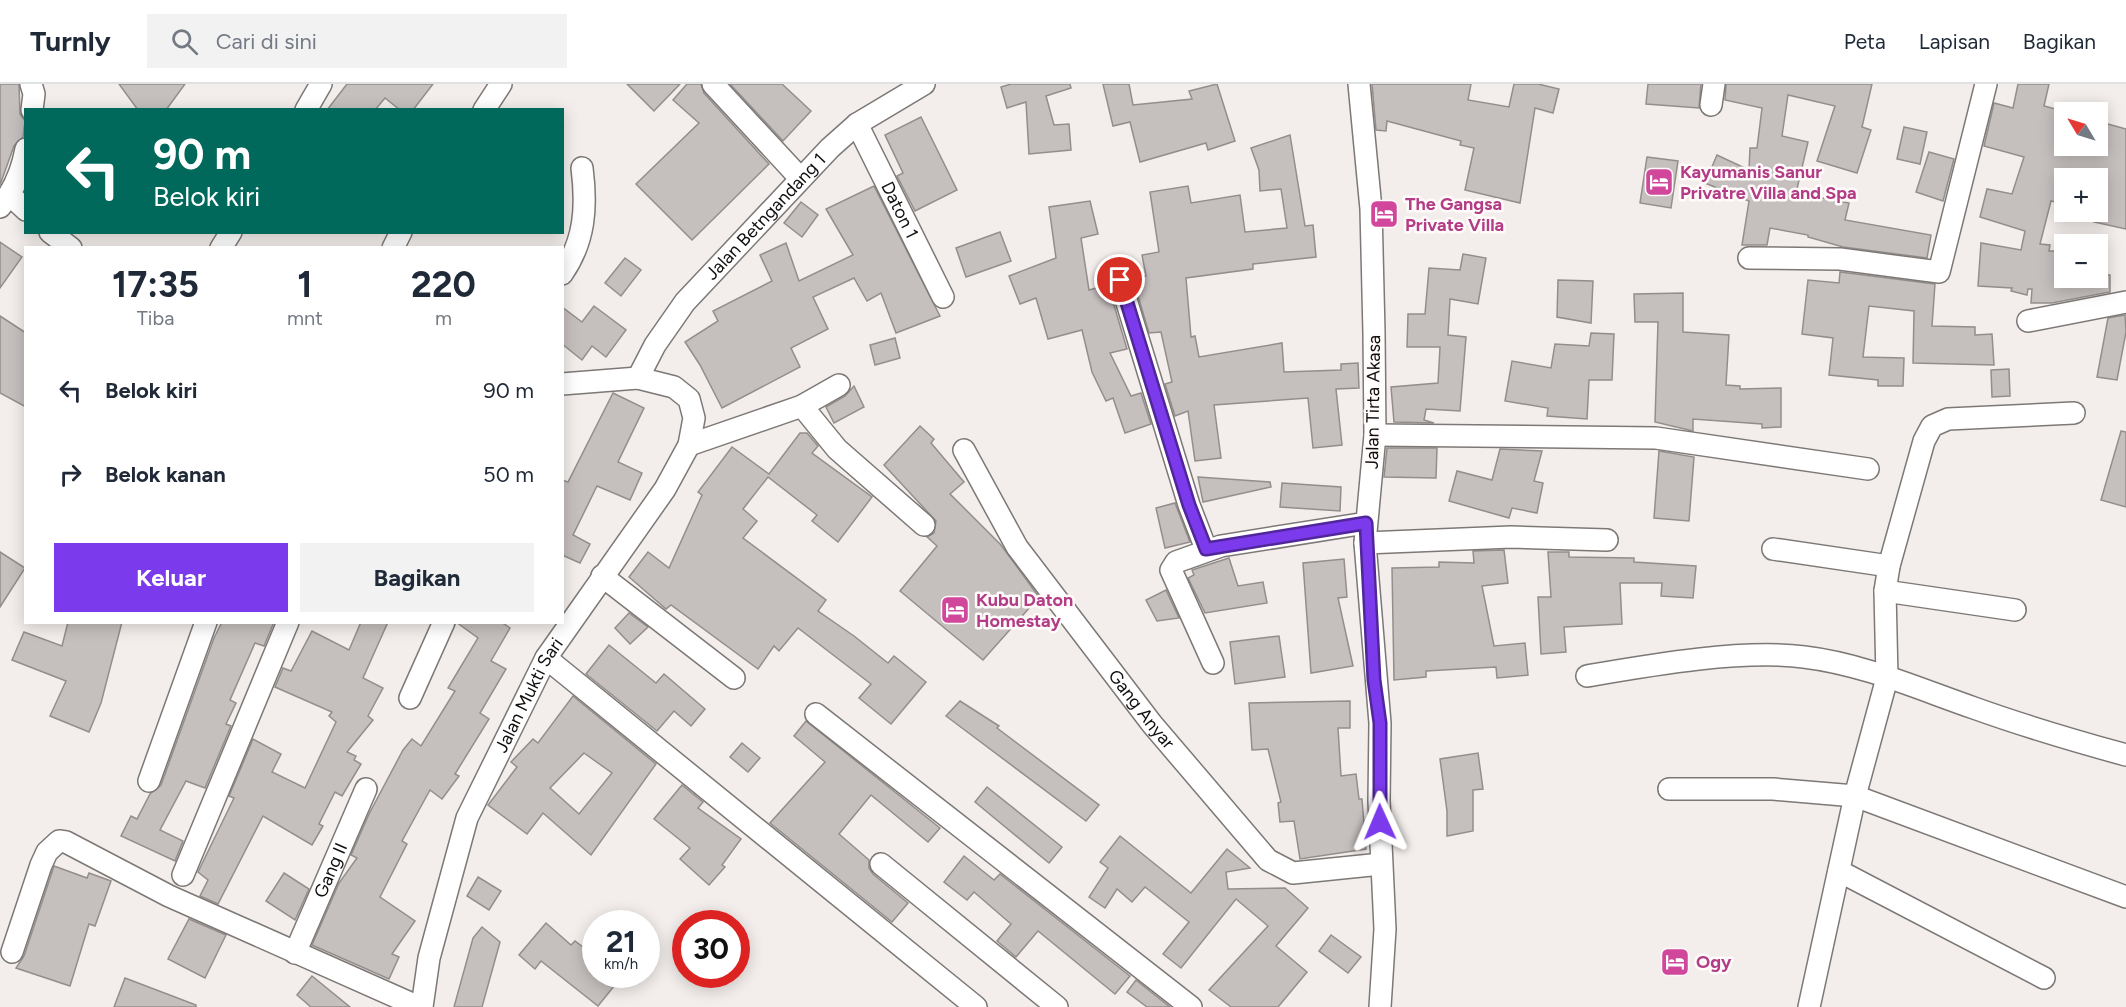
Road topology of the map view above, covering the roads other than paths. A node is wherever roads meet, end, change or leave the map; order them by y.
1 (31, 84) edge
2 (321, 84) edge
3 (501, 84) edge
4 (713, 84) edge
5 (924, 84) edge
6 (1359, 84) edge
7 (1714, 84) edge
8 (1986, 84) edge
9 (1711, 105) dead end
10 (32, 108) edge
11 (307, 108) edge
12 (485, 108) edge
13 (857, 124) junction
14 (24, 159) edge
15 (582, 168) dead end
16 (800, 178) junction
17 (5, 201) edge
18 (24, 209) edge
19 (53, 234) edge
20 (68, 246) edge
21 (1749, 258) dead end
22 (564, 270) edge
23 (1120, 280) dead end
24 (943, 297) dead end
25 (2126, 302) edge
26 (2028, 321) dead end
27 (638, 378) junction
28 (564, 384) edge
29 (839, 385) dead end
30 (802, 406) junction
31 (2074, 412) dead end
32 (1375, 435) junction
33 (689, 446) junction
34 (964, 450) dead end
35 (1868, 469) dead end
36 (924, 525) dead end
37 (1366, 533) junction
38 (1607, 540) dead end
39 (1206, 549) junction
40 (1773, 549) dead end
41 (1889, 566) junction
42 (602, 576) junction
43 (1885, 591) junction
44 (2015, 610) dead end
45 (205, 624) edge
46 (287, 624) edge
47 (443, 624) edge
48 (546, 658) junction
49 (1213, 663) dead end
50 (1587, 676) dead end
51 (734, 678) dead end
52 (1887, 678) junction
53 (410, 698) dead end
54 (816, 714) dead end
55 (2126, 755) edge
56 (149, 781) dead end
57 (366, 789) dead end
58 (1669, 789) dead end
59 (1855, 796) junction
60 (881, 864) dead end
61 (1381, 864) junction
62 (1839, 871) junction
63 (183, 875) dead end
64 (2126, 897) edge
65 (12, 952) dead end
66 (295, 953) junction
67 (2044, 978) dead end
68 (420, 1007) edge
69 (976, 1007) edge
70 (1057, 1007) edge
71 (1191, 1007) edge
72 (1380, 1007) edge
73 (1809, 1007) edge

1 - 10 street
2 - 11 street
3 - 12 street
4 - 16 street
5 - 13 street, Jalan Betngandang 1
6 - 32 street, Jalan Tirta Akasa
7 - 9 street
8 - 21 street
13 - 16 street, Jalan Betngandang 1
13 - 24 street, Daton 1
14 - 17 street
15 - 22 street
16 - 27 street, Jalan Betngandang 1
17 - 18 street
19 - 20 street
23 - 39 street
25 - 26 street
27 - 28 street
27 - 33 street, Jalan Mukti Sari
29 - 30 street
30 - 33 street
30 - 36 street
31 - 41 street
32 - 35 street
32 - 37 street, Jalan Tirta Akasa
33 - 42 street, Jalan Mukti Sari
34 - 61 street, Gang Anyar
37 - 38 street
37 - 39 street
37 - 61 street, Jalan Tirta Akasa
39 - 49 street
40 - 41 street
41 - 43 street
42 - 48 street, Jalan Mukti Sari
42 - 51 street
43 - 44 street
43 - 52 street
45 - 56 street
46 - 63 street
47 - 53 street
48 - 68 street, Jalan Mukti Sari
48 - 69 street
50 - 52 street
52 - 55 street
52 - 59 street
54 - 71 street
57 - 66 street, Gang II
58 - 59 street
59 - 62 street
59 - 64 street
60 - 70 street
61 - 72 street, Jalan Tirta Akasa
62 - 67 street
62 - 73 street
65 - 66 street
66 - 68 street

